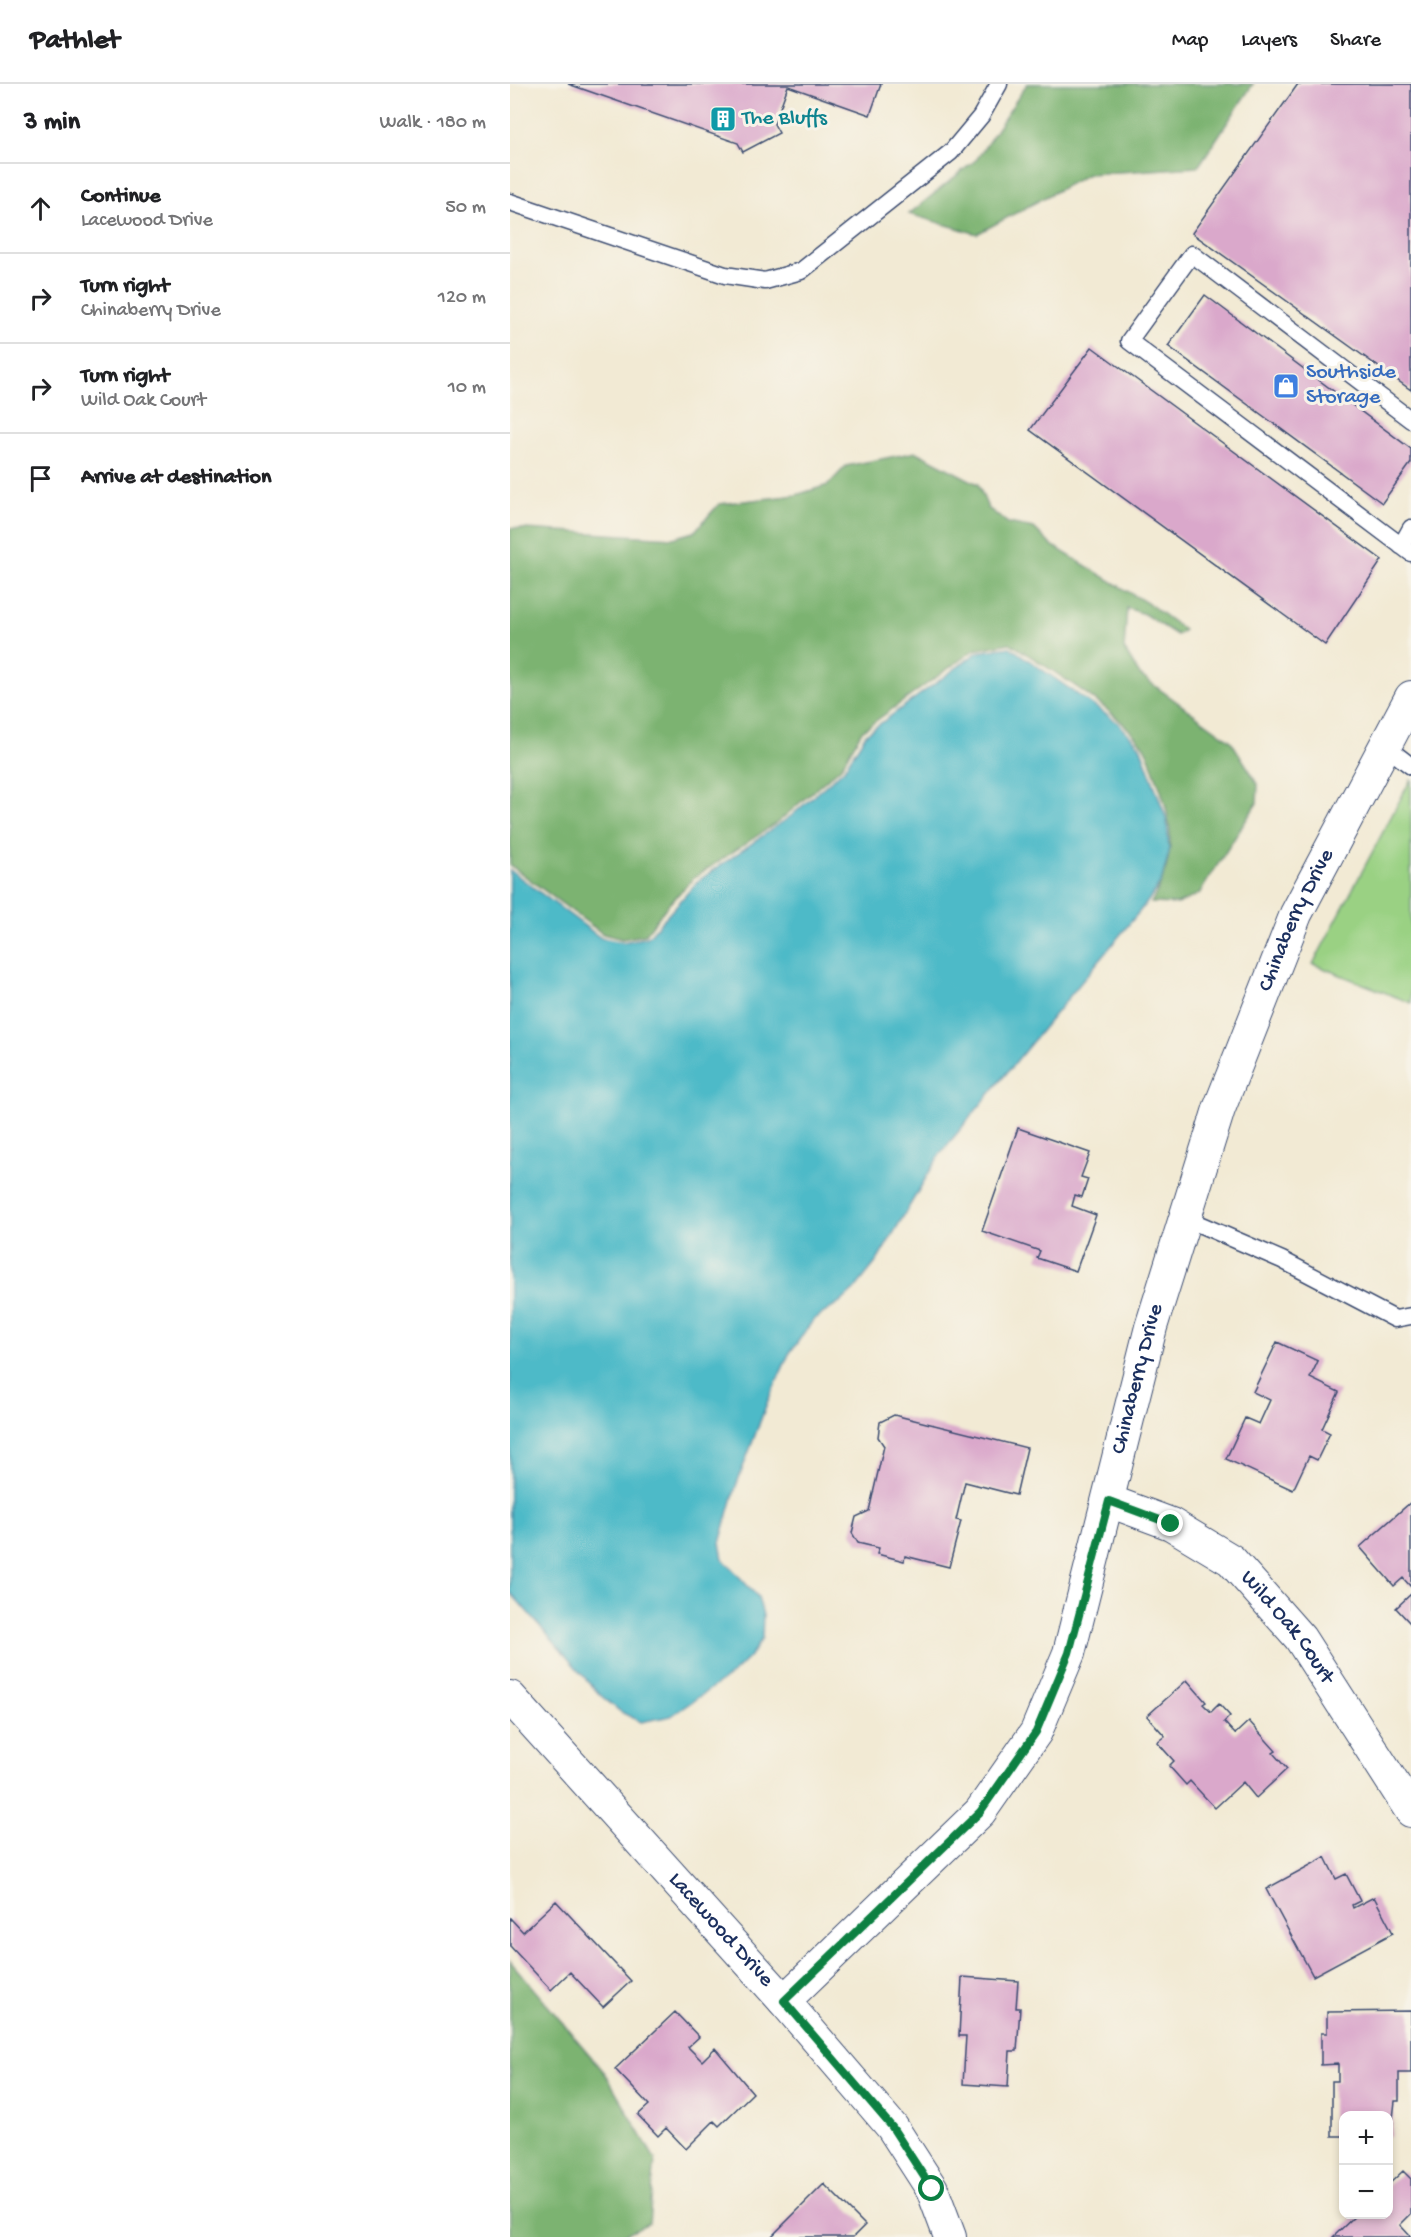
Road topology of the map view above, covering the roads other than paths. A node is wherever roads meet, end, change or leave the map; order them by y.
1 (999, 84) edge
2 (510, 202) edge
3 (1411, 420) edge
4 (1411, 528) edge
5 (1406, 550) edge
6 (1411, 697) edge
7 (1385, 746) junction
8 (1411, 766) edge
9 (1185, 1218) junction
10 (1411, 1316) edge
11 (1109, 1501) junction
12 (510, 1697) edge
13 (1411, 1811) edge
14 (784, 2001) junction
15 (950, 2237) edge

1 - 2 lane
3 - 5 lane
4 - 5 lane
6 - 7 street, Chinaberry Drive
7 - 8 lane
7 - 9 street, Chinaberry Drive
9 - 10 lane
9 - 11 street, Chinaberry Drive
11 - 13 street, Wild Oak Court
11 - 14 street, Chinaberry Drive
12 - 14 street, Lacewood Drive
14 - 15 street, Lacewood Drive

